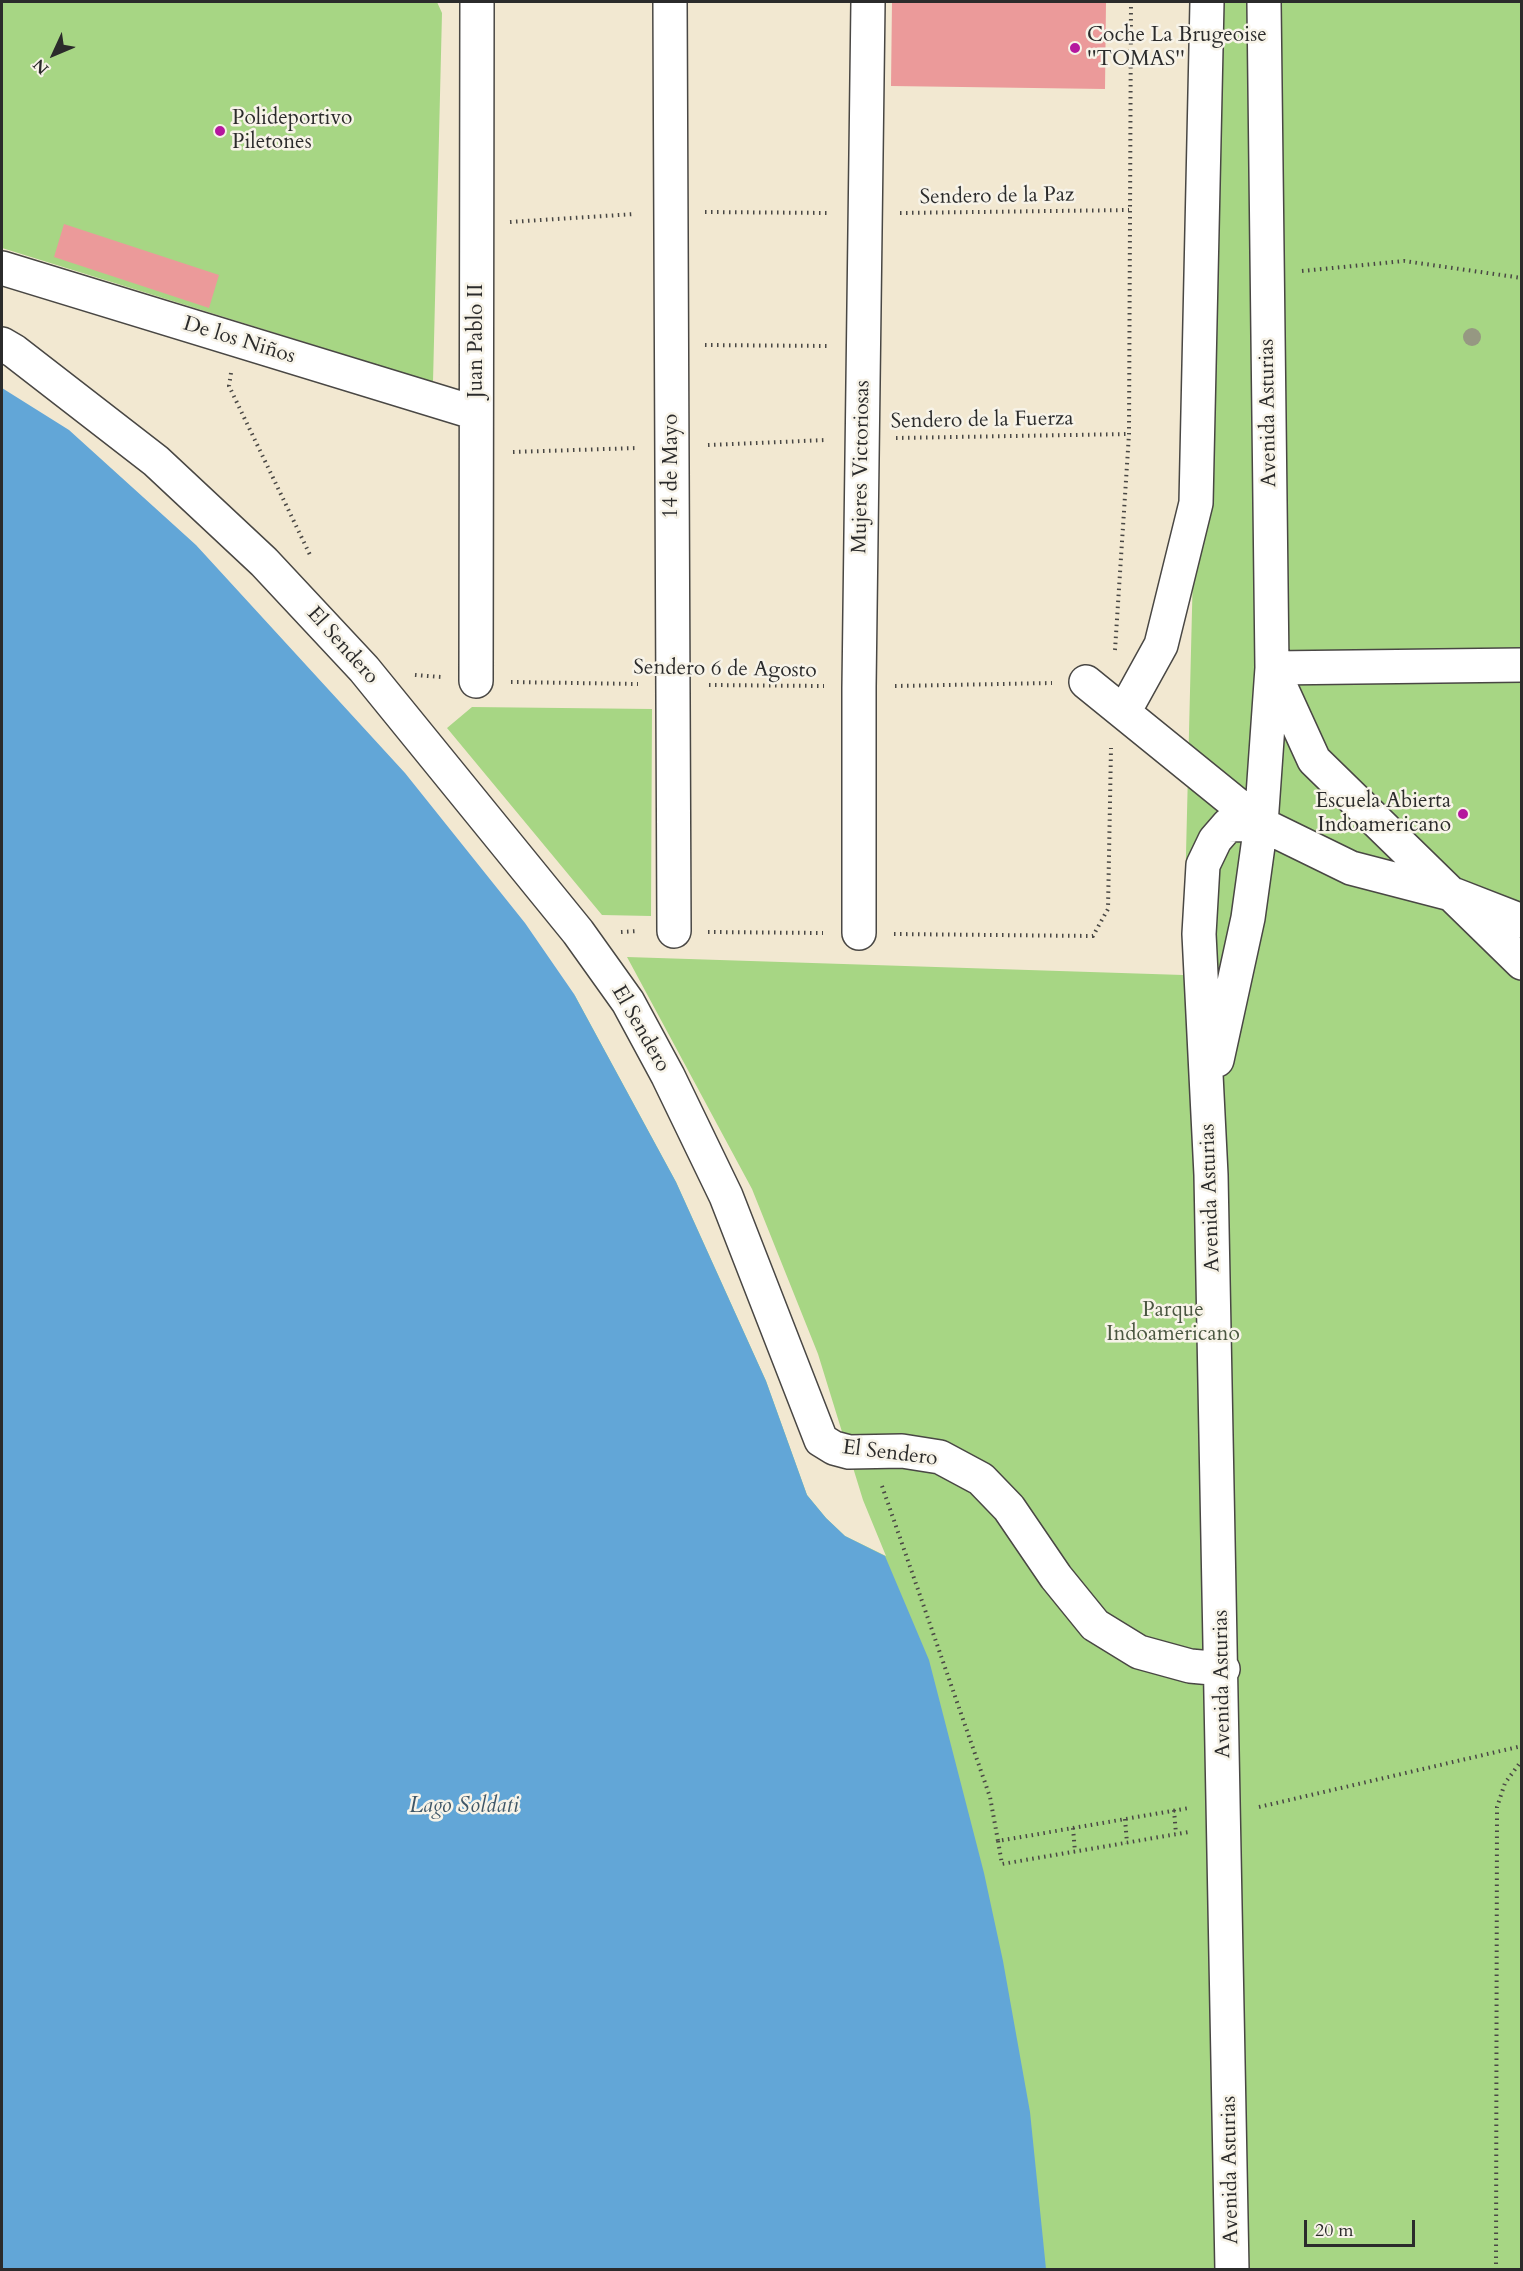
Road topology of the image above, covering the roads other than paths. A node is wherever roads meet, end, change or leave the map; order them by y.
1 (477, 2) edge
2 (670, 2) edge
3 (868, 2) edge
4 (1207, 2) edge
5 (1264, 2) edge
6 (2, 268) edge
7 (2, 344) edge
8 (476, 413) junction
9 (1521, 665) edge
10 (1272, 668) junction
11 (476, 681) road end
12 (1086, 682) road end
13 (1118, 708) junction
14 (1261, 824) junction
15 (1455, 895) junction
16 (1521, 921) edge
17 (674, 931) dead end
18 (859, 933) dead end
19 (1521, 963) edge
20 (1208, 1098) junction
21 (1222, 1669) junction
22 (1232, 2270) edge

1 - 8 street, Juan Pablo II
2 - 17 street, 14 de Mayo
3 - 18 street, Mujeres Victoriosas
4 - 13 street
5 - 10 street, Avenida Asturias
6 - 8 street, De los Niños
7 - 21 street, El Sendero
8 - 11 street, Juan Pablo II
9 - 10 street
10 - 14 street, Avenida Asturias
10 - 15 street
12 - 13 street
13 - 14 street
14 - 15 street
14 - 20 street, Avenida Asturias
14 - 20 street, Avenida Asturias
15 - 16 street
15 - 19 street
20 - 21 street, Avenida Asturias
21 - 22 street, Avenida Asturias

